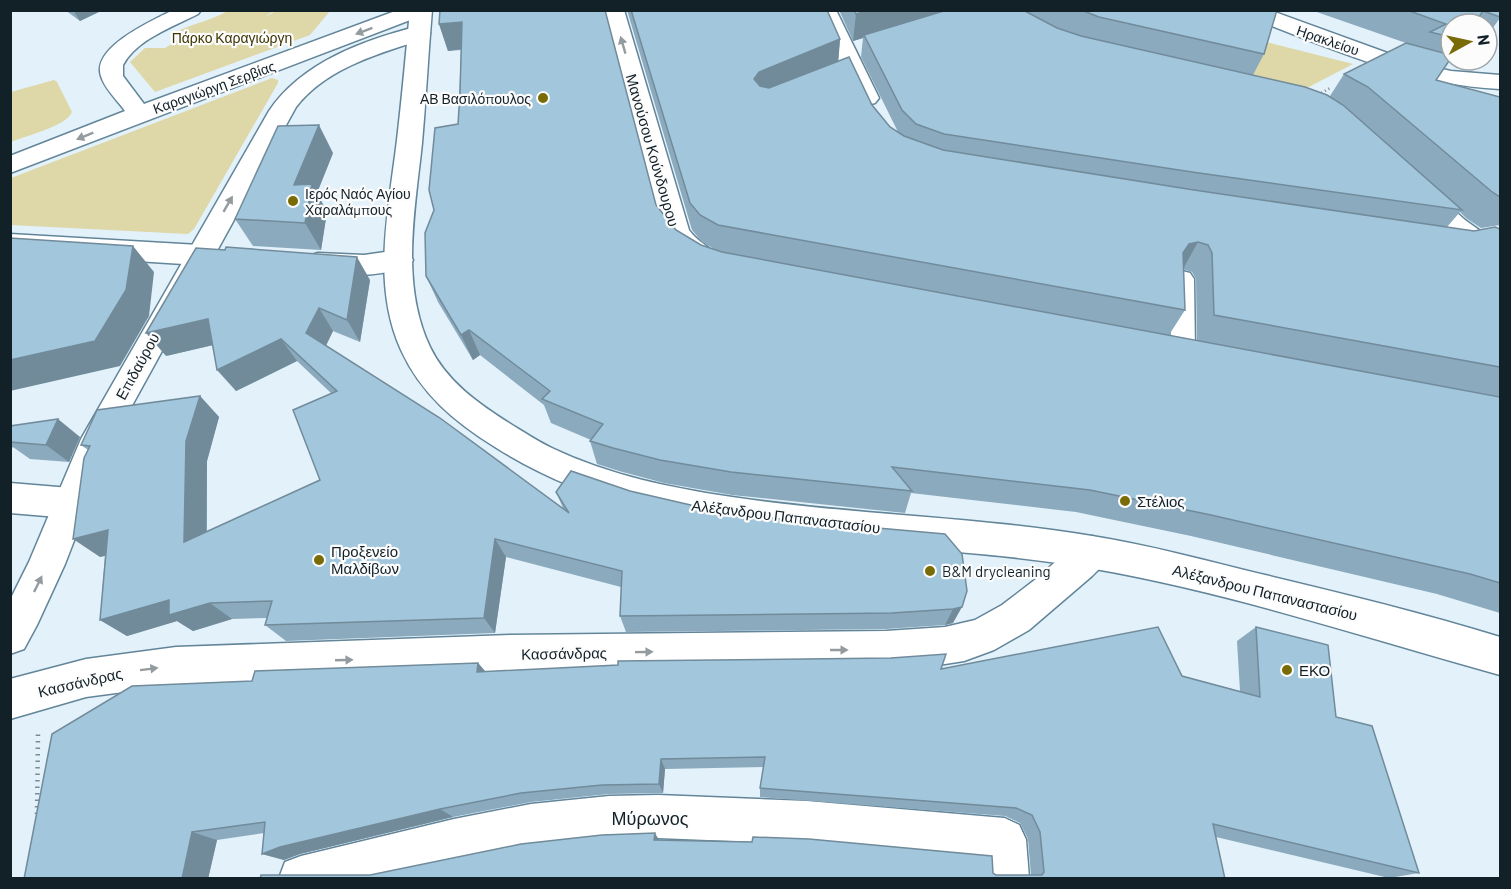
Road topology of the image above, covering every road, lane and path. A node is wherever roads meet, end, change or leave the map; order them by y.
1 (191, 10) edge
2 (613, 10) edge
3 (825, 10) edge
4 (1248, 10) edge
5 (420, 18) edge
6 (288, 60) junction
7 (1408, 68) junction
8 (309, 80) junction
9 (1500, 82) edge
10 (1330, 88) dead end
11 (1313, 97) edge
12 (1500, 100) edge
13 (140, 114) junction
14 (877, 121) edge
15 (10, 165) edge
16 (1402, 178) edge
17 (1488, 238) edge
18 (10, 243) edge
19 (1439, 244) edge
20 (211, 256) junction
21 (1500, 259) edge
22 (399, 260) junction
23 (293, 261) edge
24 (735, 268) edge
25 (1182, 279) edge
26 (1183, 351) edge
27 (10, 498) edge
28 (70, 503) junction
29 (1092, 552) junction
30 (10, 636) edge
31 (1500, 656) edge
32 (25, 695) edge
33 (37, 822) edge
34 (1005, 859) edge
35 (301, 879) edge

1 - 13 street
24 -> 2 street, Μανούσου Κούνδουρου
3 - 14 street
4 - 7 street, Ηρακλείου
5 -> 6 street, Καραγιώργη Σερβίας
5 - 8 street, Επιδαύρου
5 - 22 street, Αλέξανδρου Παπαναστασίου
6 - 8 street
6 - 13 street, Καραγιώργη Σερβίας
7 - 9 street, Ηρακλείου
7 - 12 street, Ηρακλείου
20 -> 8 street, Επιδαύρου
10 - 11 path
13 -> 15 street, Καραγιώργη Σερβίας
16 - 17 street
17 - 19 street
17 - 21 street
18 - 20 street
20 - 28 street, Επιδαύρου
22 - 23 street
22 - 29 street, Αλέξανδρου Παπαναστασίου
25 - 26 lane
27 - 28 street
30 -> 28 street, Επιδαύρου
29 - 31 street, Αλέξανδρου Παπαναστασίου
32 -> 29 street, Κασσάνδρας
32 - 33 path
34 - 35 street, Μύρωνος

